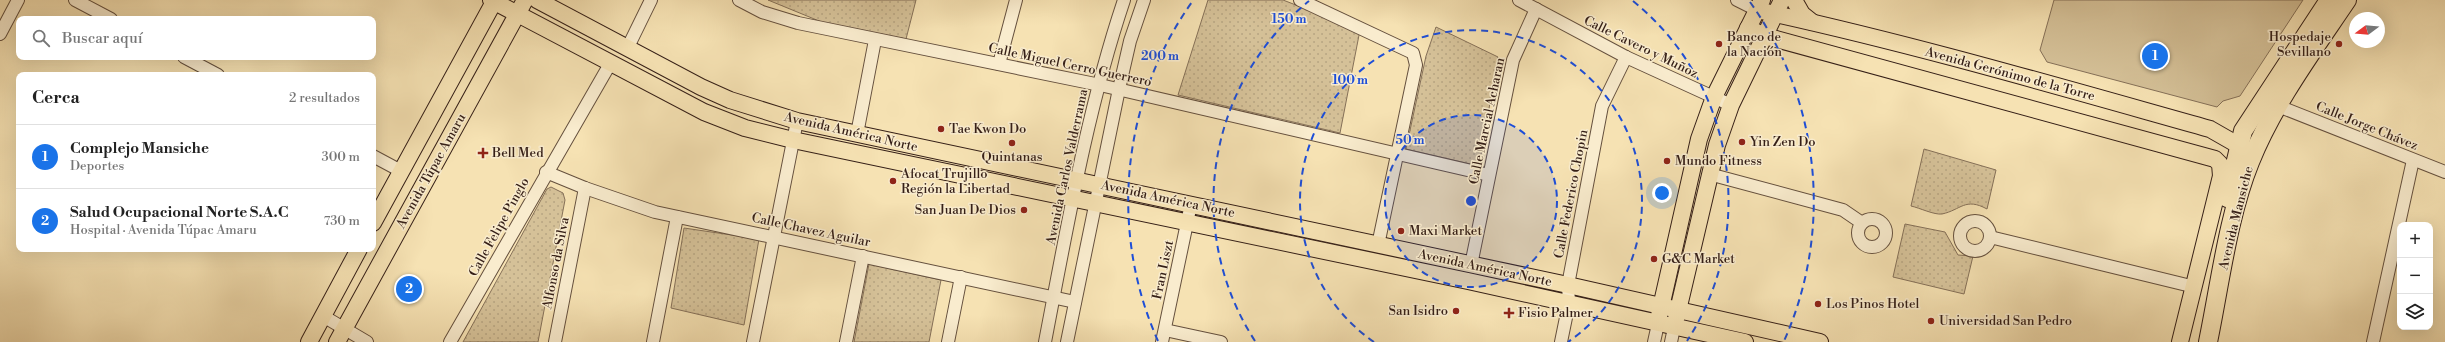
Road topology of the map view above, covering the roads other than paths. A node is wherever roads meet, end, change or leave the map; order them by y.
1 (18, 0) edge
2 (75, 0) edge
3 (525, 0) edge
4 (537, 0) edge
5 (651, 0) edge
6 (739, 0) edge
7 (1016, 0) edge
8 (1124, 0) edge
9 (1144, 0) edge
10 (1300, 0) edge
11 (1519, 0) edge
12 (1737, 0) edge
13 (1794, 0) edge
14 (2329, 0) edge
15 (2347, 0) edge
16 (493, 1) edge
17 (1760, 5) edge
18 (1779, 7) edge
19 (1536, 9) junction
20 (5, 11) edge
21 (518, 14) junction
22 (105, 16) edge
23 (567, 17) junction
24 (1812, 22) junction
25 (1748, 28) junction
26 (479, 29) junction
27 (0, 34) edge
28 (558, 36) junction
29 (1765, 36) junction
30 (875, 40) junction
31 (501, 44) junction
32 (627, 49) junction
33 (1626, 57) junction
34 (190, 60) edge
35 (610, 64) junction
36 (1000, 64) junction
37 (212, 72) edge
38 (1100, 85) junction
39 (1119, 89) junction
40 (1714, 97) junction
41 (1731, 105) junction
42 (2278, 106) junction
43 (797, 121) junction
44 (857, 134) junction
45 (793, 140) junction
46 (2238, 145) junction
47 (1398, 154) junction
48 (376, 158) edge
49 (2413, 160) junction
50 (2250, 161) junction
51 (2220, 164) joint
52 (401, 171) junction
53 (546, 172) junction
54 (2445, 172) edge
55 (1709, 174) junction
56 (1489, 175) junction
57 (1078, 180) junction
58 (1099, 185) junction
59 (585, 188) junction
60 (1074, 198) junction
61 (1095, 202) junction
62 (1191, 204) junction
63 (2229, 213) junction
64 (376, 217) edge
65 (677, 217) junction
66 (1187, 222) junction
67 (1862, 223) dead end
68 (774, 236) junction
69 (1990, 237) dead end
70 (1378, 245) junction
71 (357, 252) edge
72 (863, 256) junction
73 (1471, 265) junction
74 (961, 277) junction
75 (1568, 285) junction
76 (2195, 287) junction
77 (1054, 297) junction
78 (1075, 302) junction
79 (1569, 303) junction
80 (1661, 307) junction
81 (1678, 310) junction
82 (323, 316) junction
83 (1658, 324) junction
84 (340, 335) edge
85 (1673, 335) edge
86 (1164, 336) edge
87 (309, 342) edge
88 (367, 342) edge
89 (450, 342) edge
90 (556, 342) edge
91 (653, 342) edge
92 (752, 342) edge
93 (846, 342) edge
94 (948, 342) edge
95 (1045, 342) edge
96 (1067, 342) edge
97 (1221, 342) edge
98 (1561, 342) edge
99 (1654, 342) edge
100 (1745, 342) edge
101 (1820, 342) edge
102 (2180, 342) edge
103 (2196, 342) edge
104 (2208, 342) edge
105 (2373, 342) edge

1 - 20 street
2 - 22 street
3 - 21 main road, Avenida Túpac Amaru
4 - 23 main road, Avenida América Norte
5 - 32 street
6 - 30 street, Calle Miguel Cerro Guerrero
7 - 36 street
8 - 38 street, Avenida Carlos Valderrama
9 - 39 street
10 - 47 street
11 - 19 street, Calle Cavero y Muñoz
12 - 17 street
13 - 24 main road
14 - 46 highway, Avenida Mansiche
15 - 42 highway, Avenida Mansiche
16 - 21 main road, Avenida América Norte
16 - 26 main road, Avenida Túpac Amaru
17 - 18 main road, Avenida Gerónimo de la Torre
17 - 25 main road
18 - 24 main road, Avenida Gerónimo de la Torre
18 - 29 main road
19 - 33 street, Calle Cavero y Muñoz
19 - 56 street, Calle Marcial Acharan
20 - 27 street
21 - 28 main road, Avenida América Norte
21 - 31 main road, Avenida Túpac Amaru
23 - 28 main road
23 - 32 main road, Avenida América Norte
24 - 46 main road, Avenida Gerónimo de la Torre
25 - 29 main road, Avenida Gerónimo de la Torre
25 - 40 main road
26 - 31 main road
26 - 52 main road, Avenida Túpac Amaru
28 - 35 main road, Avenida América Norte
29 - 41 main road
29 - 51 main road, Avenida Gerónimo de la Torre
30 - 36 street, Calle Miguel Cerro Guerrero
30 - 44 street
31 - 84 main road, Avenida Túpac Amaru
32 - 43 main road, Avenida América Norte
33 - 40 street, Calle Cavero y Muñoz
33 - 75 street, Calle Federico Chopin
34 - 37 street
35 - 45 main road, Avenida América Norte
35 - 53 street, Calle Felipe Pinglo
36 - 38 street, Calle Miguel Cerro Guerrero
38 - 39 street, Calle Miguel Cerro Guerrero
38 - 57 street, Avenida Carlos Valderrama
39 - 47 street, Calle Miguel Cerro Guerrero
39 - 58 street
40 - 41 street, Calle Cavero y Muñoz
40 - 80 main road
41 - 55 main road
42 - 49 street, Calle Jorge Chávez
42 - 50 highway, Avenida Mansiche
43 - 44 main road, Avenida América Norte
43 - 45 street
44 - 57 main road, Avenida América Norte
45 - 60 main road, Avenida América Norte
45 - 68 street
46 - 50 main road, Avenida Gerónimo de la Torre
46 - 63 highway, Avenida Mansiche
47 - 56 street, Calle Miguel Cerro Guerrero
47 - 70 street
48 - 52 street
49 - 54 street, Calle Jorge Chávez
49 - 105 street
50 - 63 highway, Avenida Mansiche
51 - 76 main road, Avenida Mansiche
52 - 64 main road, Avenida Túpac Amaru
53 - 59 street, Calle Chavez Aguilar
53 - 89 street, Calle Felipe Pinglo
55 - 67 street
55 - 81 main road
56 - 73 street, Calle Marcial Acharan
57 - 58 main road, Avenida América Norte
57 - 60 street, Avenida Carlos Valderrama
58 - 61 street
58 - 62 main road, Avenida América Norte
59 - 65 street, Calle Chavez Aguilar
59 - 90 street, Alfonso da Silva
60 - 61 main road, Avenida América Norte
60 - 77 street, Avenida Carlos Valderrama
61 - 66 main road, Avenida América Norte
61 - 78 street
62 - 66 street, Fran Liszt
62 - 70 main road, Avenida América Norte
63 - 103 highway, Avenida Mansiche
63 - 104 highway, Avenida Mansiche
65 - 68 street, Calle Chavez Aguilar
65 - 91 street
66 - 79 main road, Avenida América Norte
66 - 86 street, Fran Liszt
68 - 72 street, Calle Chavez Aguilar
68 - 92 street
69 - 76 street
70 - 73 main road, Avenida América Norte
71 - 82 main road
72 - 74 street, Calle Chavez Aguilar
72 - 93 street
73 - 75 main road, Avenida América Norte
74 - 77 street, Calle Chavez Aguilar
74 - 94 street
75 - 79 street, Calle Federico Chopin
75 - 80 main road, Avenida América Norte
76 - 102 main road, Avenida Mansiche
77 - 78 street, Calle Chavez Aguilar
77 - 95 street, Avenida Carlos Valderrama
78 - 96 street
79 - 83 main road, Avenida América Norte
79 - 98 street, Calle Federico Chopin
80 - 81 main road, Avenida América Norte
80 - 83 main road
81 - 85 main road
81 - 101 main road, Avenida América Norte
82 - 84 street
82 - 87 main road
83 - 85 main road, Avenida América Norte
83 - 99 street
84 - 88 street
85 - 100 main road, Avenida América Norte
86 - 97 street

